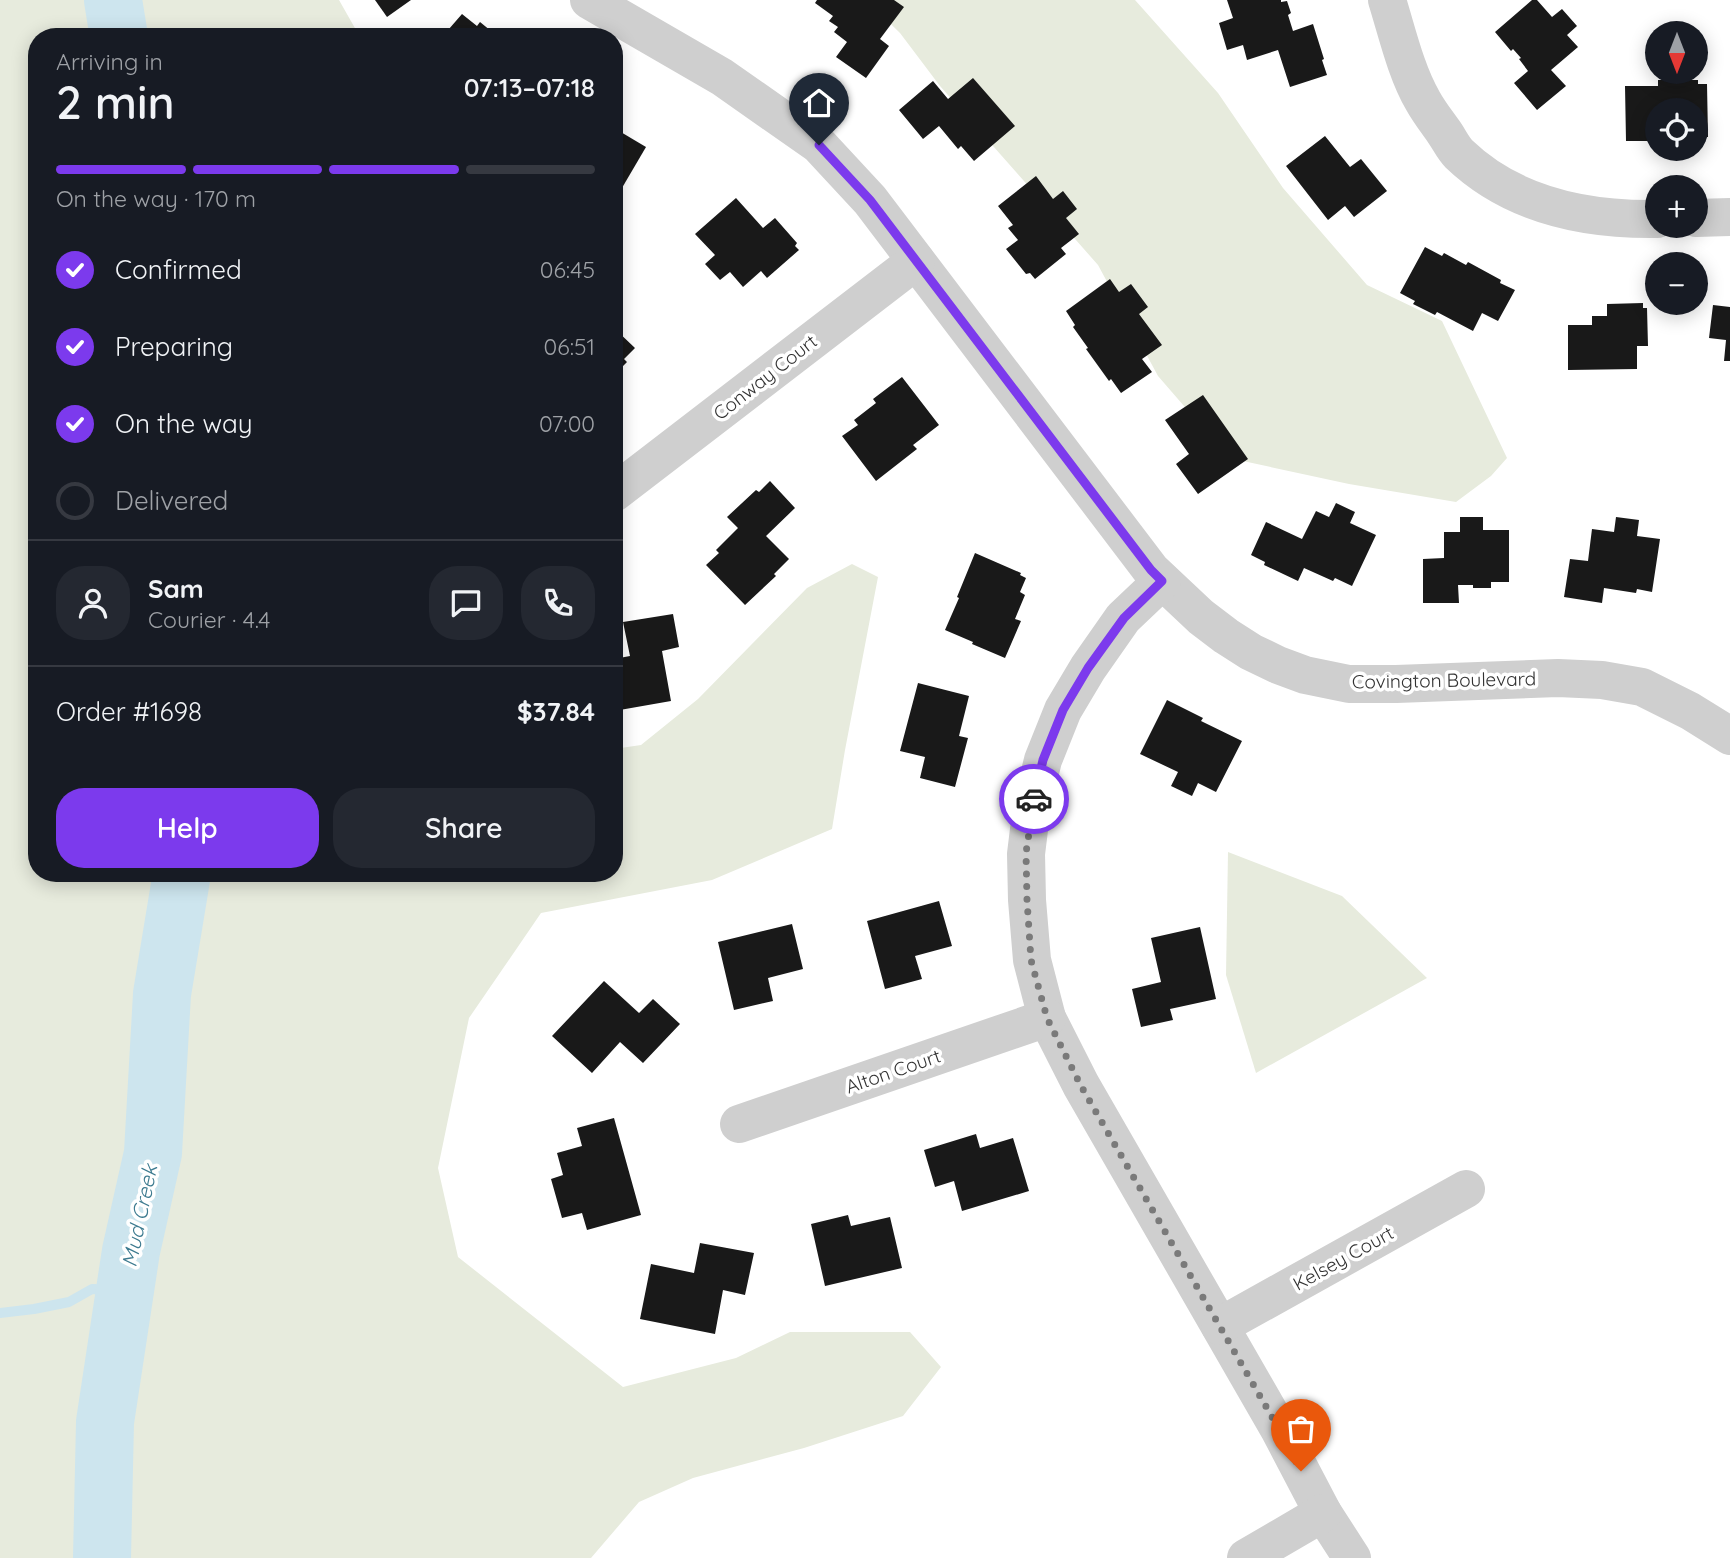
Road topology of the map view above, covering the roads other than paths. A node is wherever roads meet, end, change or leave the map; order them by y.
1 (589, 0) edge
2 (1387, 0) edge
3 (1730, 217) edge
4 (1708, 218) edge
5 (1645, 219) edge
6 (916, 261) junction
7 (623, 486) edge
8 (1162, 581) junction
9 (1730, 736) edge
10 (1047, 1018) junction
11 (740, 1124) dead end
12 (1466, 1189) dead end
13 (1220, 1326) junction
14 (1323, 1513) junction
15 (1246, 1558) edge
16 (1352, 1558) edge

1 - 6 street, Covington Boulevard
2 - 5 street
3 - 4 street
6 - 7 street, Conway Court
6 - 8 street, Covington Boulevard
8 - 9 street, Covington Boulevard
8 - 10 street
10 - 11 street, Alton Court
10 - 13 street
12 - 13 street, Kelsey Court
13 - 14 street
14 - 15 street
14 - 16 street

